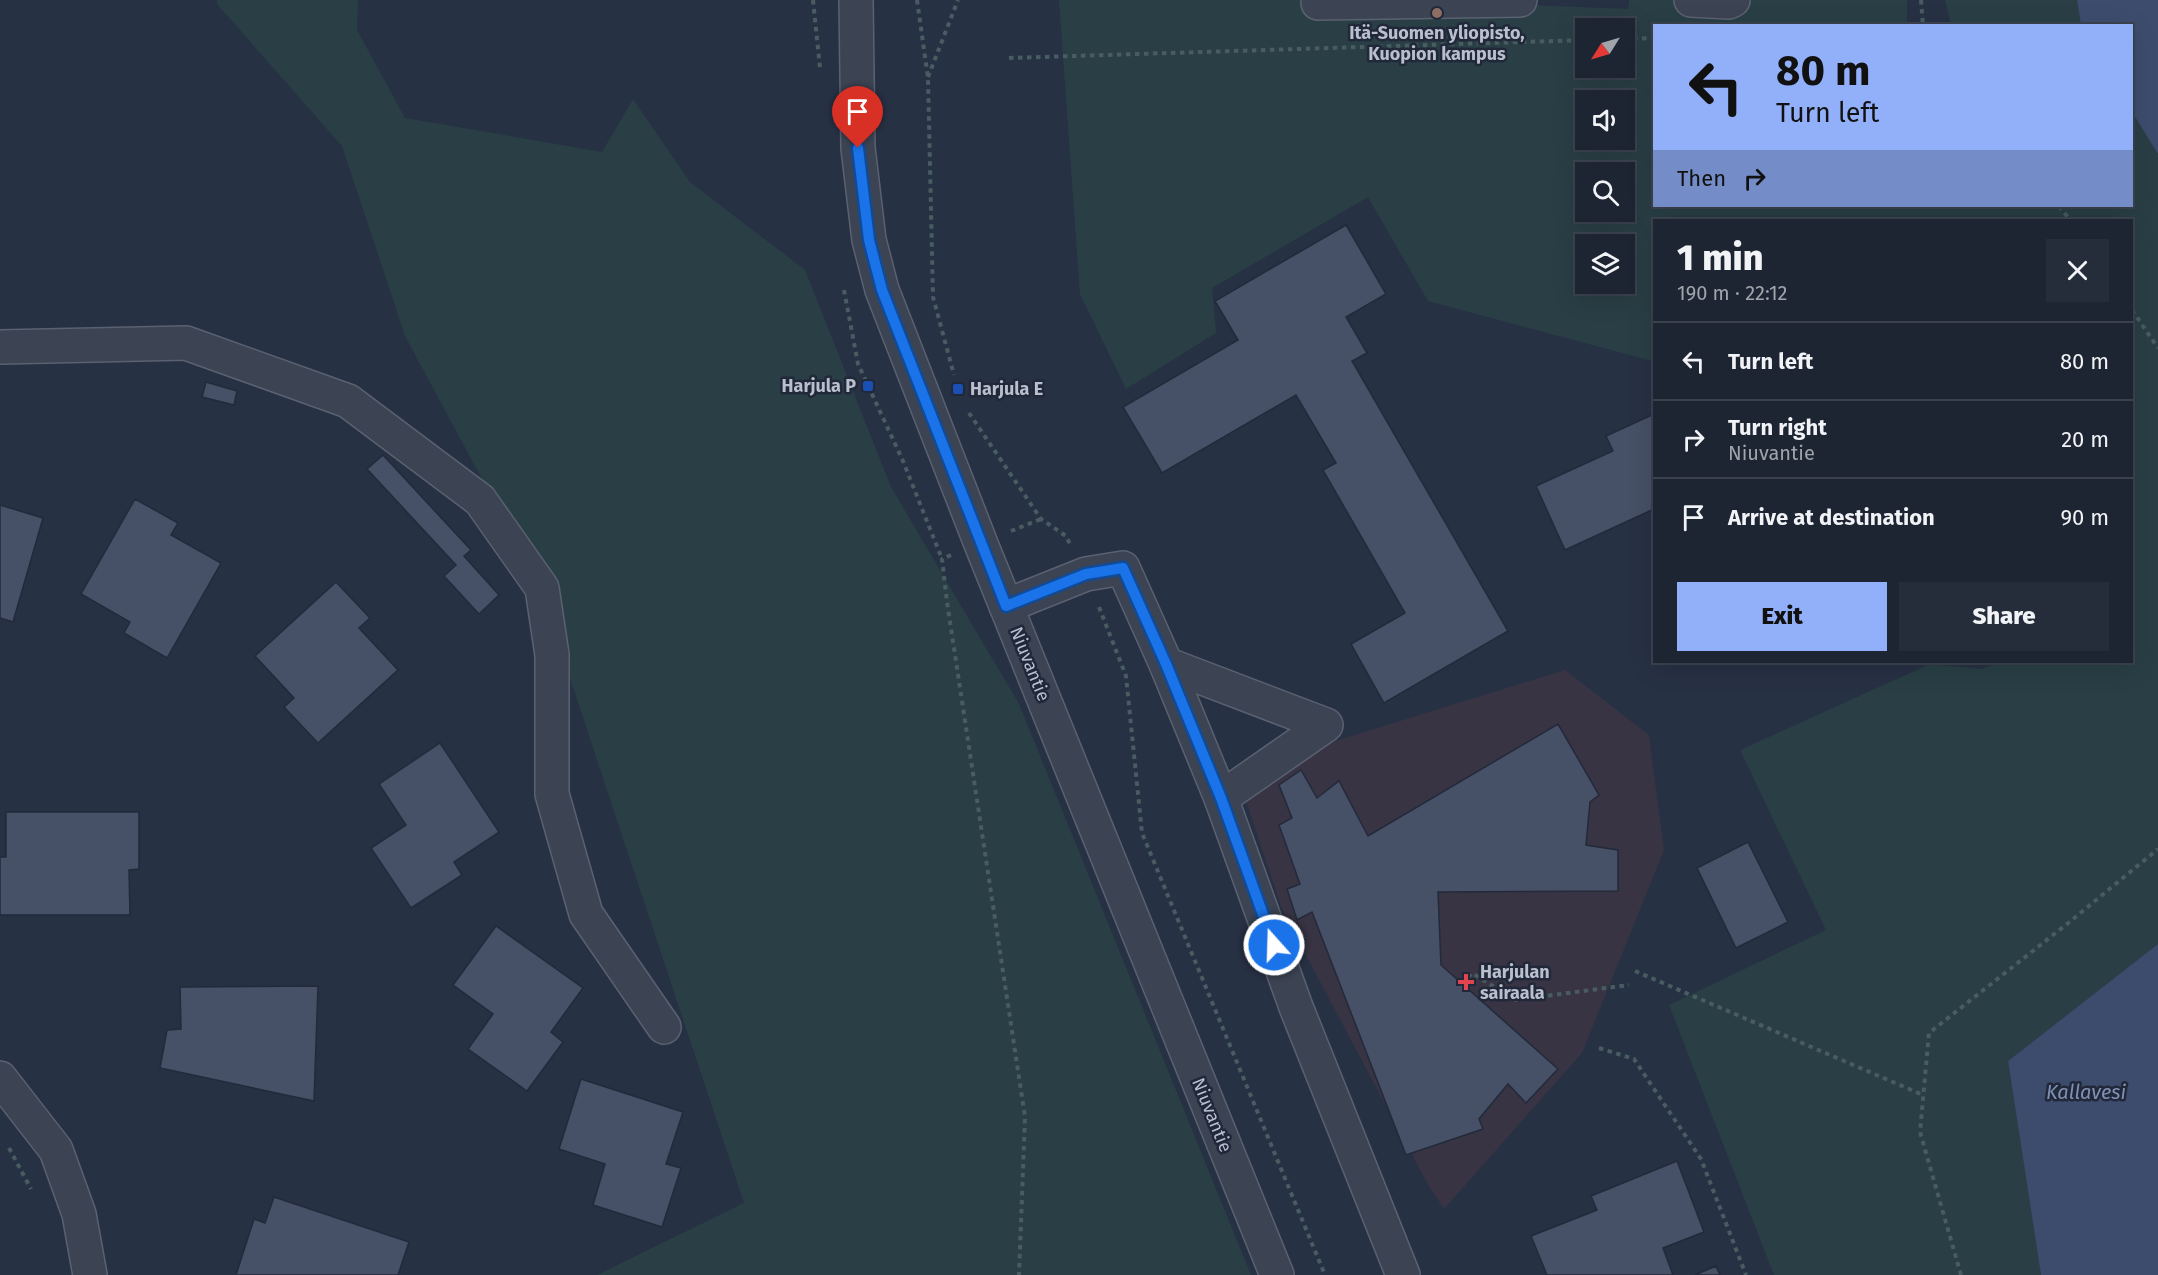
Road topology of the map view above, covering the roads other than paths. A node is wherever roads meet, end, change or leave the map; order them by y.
1 (856, 0) edge
2 (1520, 0) edge
3 (1691, 0) edge
4 (1733, 0) edge
5 (1318, 3) dead end
6 (0, 346) edge
7 (1006, 606) junction
8 (1166, 664) junction
9 (1221, 798) junction
10 (664, 1027) dead end
11 (0, 1078) edge
12 (90, 1275) edge
13 (1277, 1275) edge
14 (1403, 1275) edge

1 - 7 street, Niuvantie
2 - 5 street
3 - 4 street
6 - 10 street
7 - 8 street
7 - 13 street, Niuvantie
8 - 9 street
8 - 9 street
9 - 14 street
11 - 12 street

